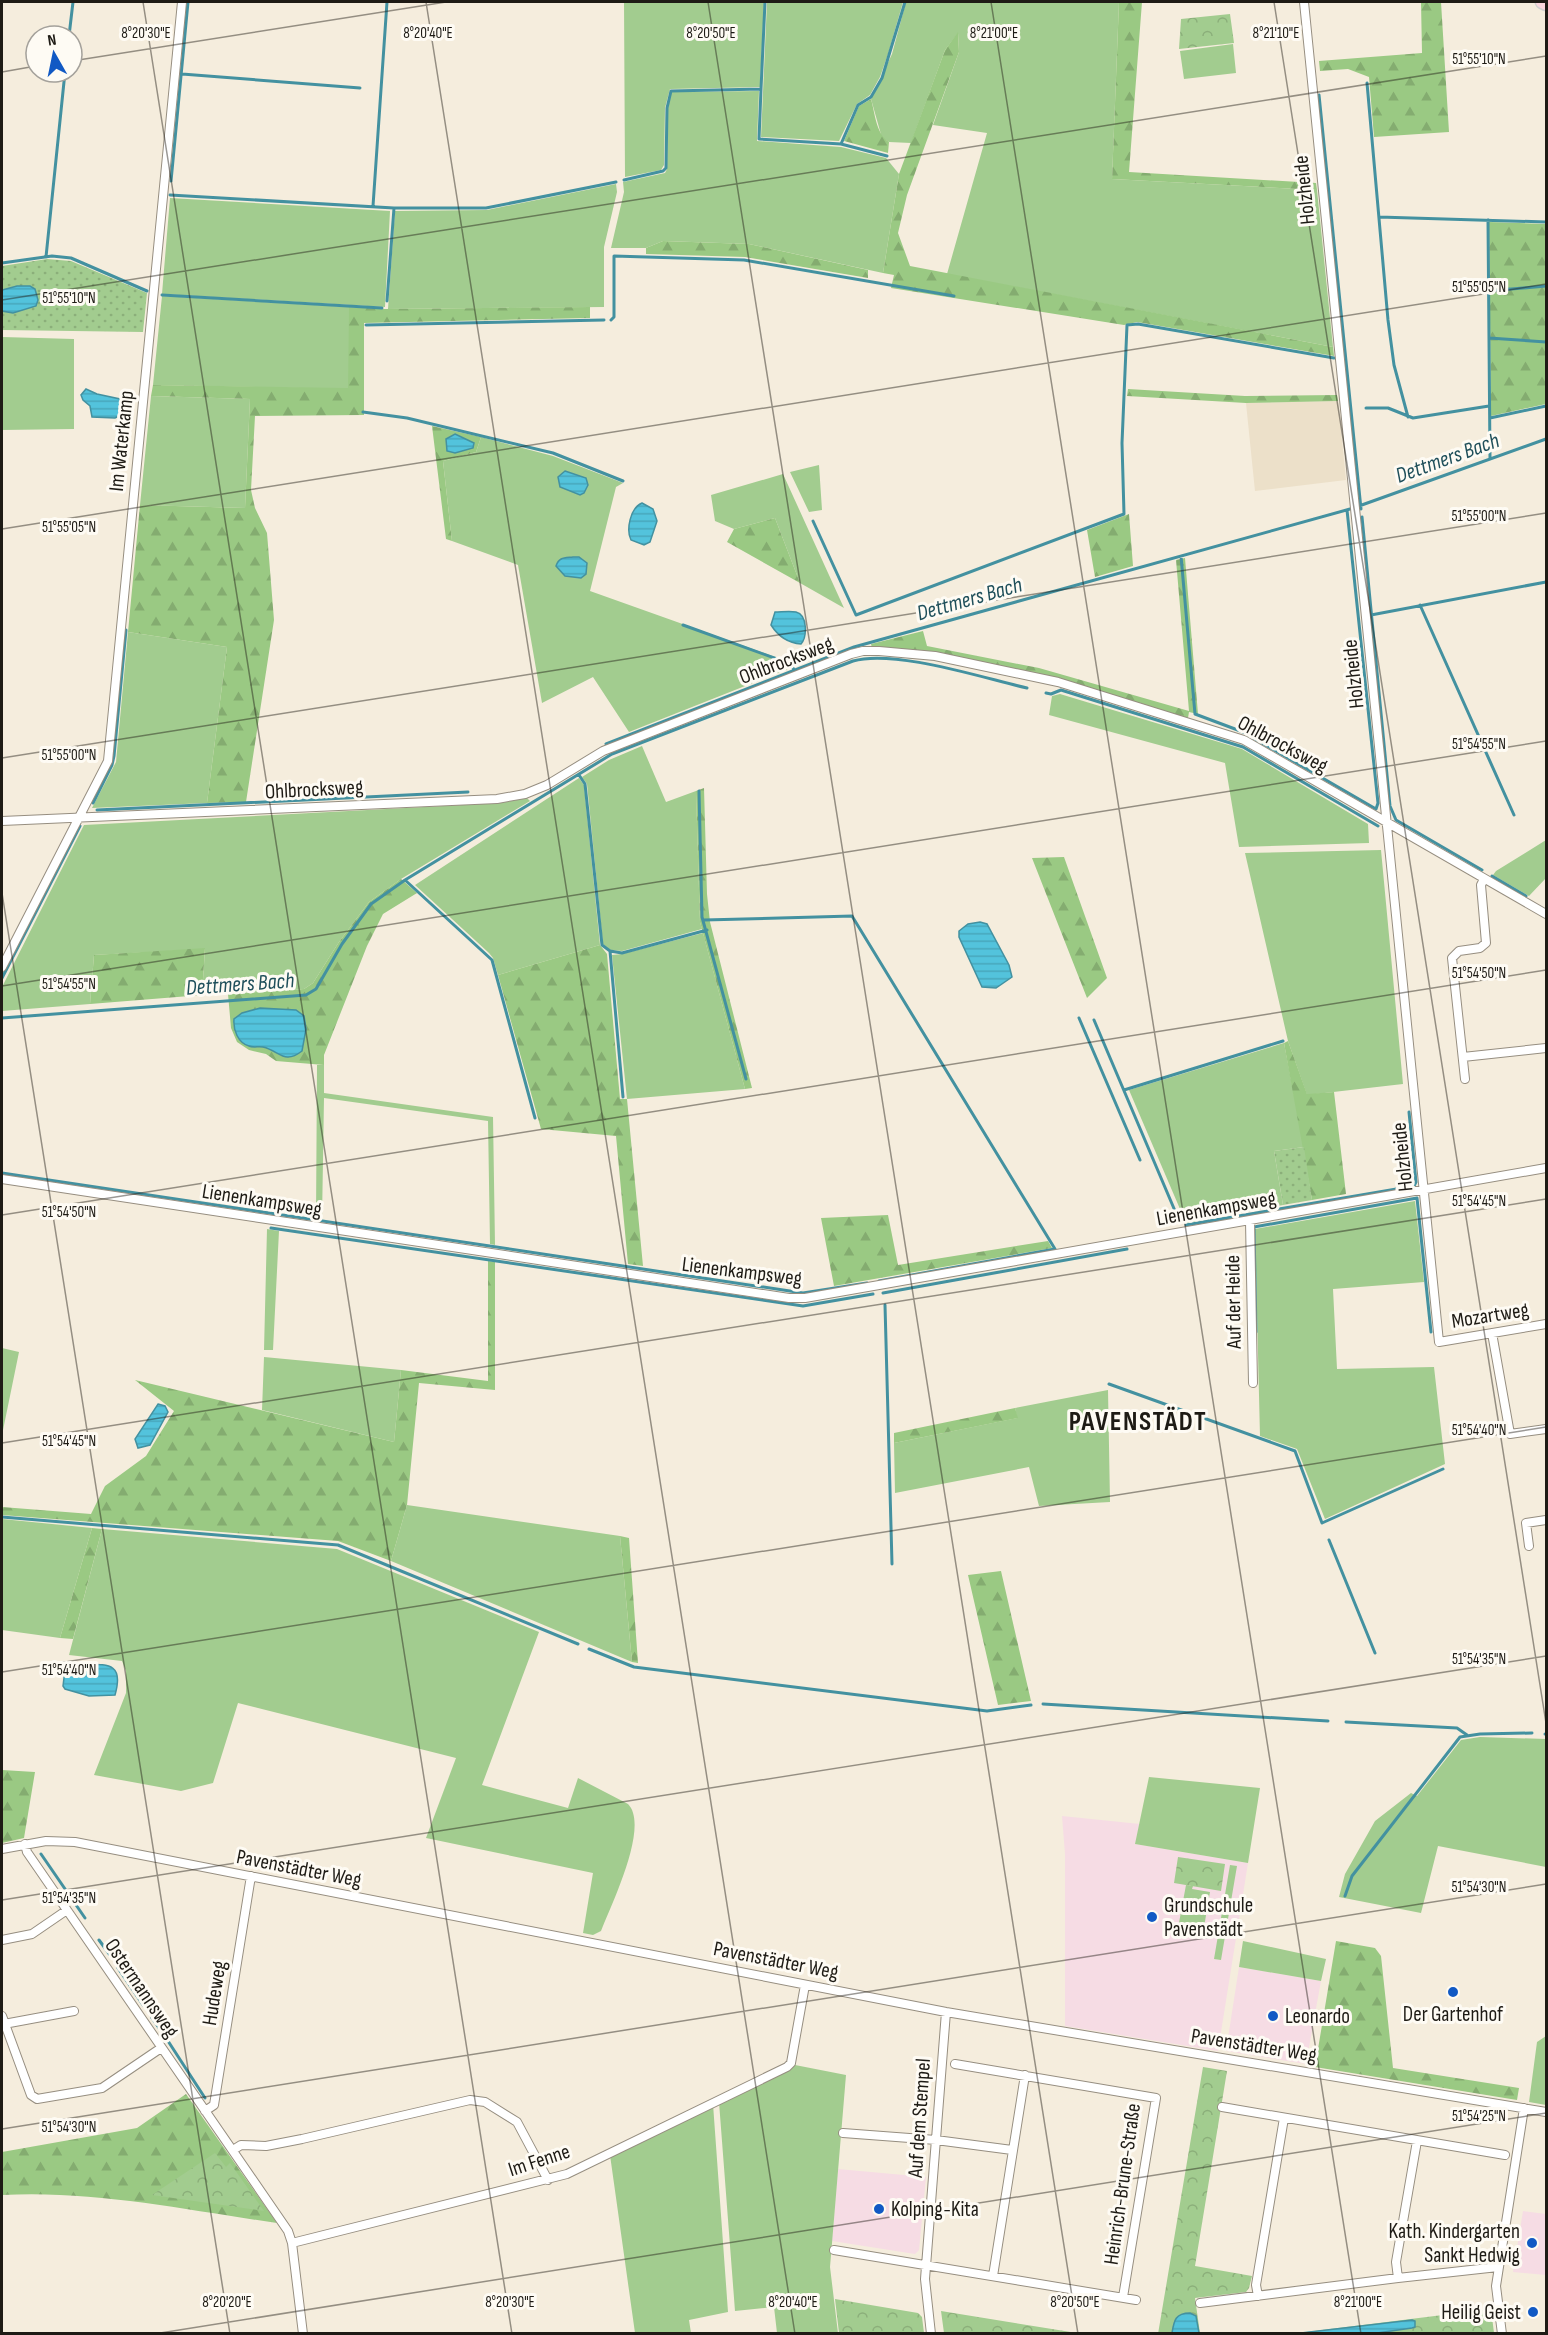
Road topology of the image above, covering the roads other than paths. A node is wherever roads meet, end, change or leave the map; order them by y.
1 (182, 2) edge
2 (1304, 2) edge
3 (1542, 2) edge
4 (1546, 4) edge
5 (79, 818) junction
6 (2, 821) edge
7 (1386, 822) junction
8 (1484, 879) junction
9 (1546, 914) edge
10 (2, 967) edge
11 (1546, 1048) edge
12 (1463, 1057) junction
13 (1465, 1079) dead end
14 (1546, 1168) edge
15 (2, 1179) edge
16 (1424, 1190) junction
17 (1250, 1221) junction
18 (1546, 1326) edge
19 (1492, 1333) junction
20 (1439, 1342) joint
21 (1253, 1383) dead end
22 (1546, 1429) edge
23 (1546, 1520) edge
24 (1529, 1546) dead end
25 (25, 1844) junction
26 (2, 1850) edge
27 (251, 1876) junction
28 (67, 1910) junction
29 (2, 1940) edge
30 (805, 1984) junction
31 (74, 2011) dead end
32 (946, 2012) junction
33 (3, 2020) edge
34 (161, 2048) junction
35 (955, 2064) dead end
36 (1025, 2075) junction
37 (1222, 2107) dead end
38 (1524, 2108) junction
39 (205, 2111) junction
40 (1546, 2112) edge
41 (1284, 2118) junction
42 (843, 2133) dead end
43 (936, 2140) junction
44 (1416, 2141) junction
45 (233, 2150) junction
46 (1012, 2150) junction
47 (1505, 2155) dead end
48 (548, 2180) junction
49 (292, 2243) junction
50 (834, 2250) dead end
51 (925, 2265) junction
52 (1498, 2267) junction
53 (993, 2276) junction
54 (1398, 2278) junction
55 (1258, 2296) junction
56 (1123, 2297) junction
57 (1136, 2300) dead end
58 (1200, 2303) dead end
59 (303, 2334) edge
60 (931, 2334) edge
61 (1502, 2334) edge

1 - 5 street, Im Waterkamp
2 - 7 street, Holzheide
3 - 4 main road
5 - 6 street, Ohlbrocksweg
5 - 7 street, Ohlbrocksweg
5 - 10 street, Im Waterkamp
7 - 8 street, Ohlbrocksweg
7 - 16 street, Holzheide
8 - 9 street, Ohlbrocksweg
8 - 12 street
11 - 12 street
12 - 13 street
14 - 16 street, Lienenkampsweg
15 - 17 street, Lienenkampsweg
16 - 17 street, Lienenkampsweg
16 - 20 street, Holzheide
17 - 21 street, Auf der Heide
18 - 19 street, Mozartweg
19 - 20 street, Mozartweg
19 - 22 street
23 - 24 street
25 - 26 street, Pavenstädter Weg
25 - 27 street, Pavenstädter Weg
25 - 28 street, Ostermannsweg
27 - 30 street, Pavenstädter Weg
27 - 39 street, Hudeweg
28 - 29 street
28 - 34 street, Ostermannsweg
30 - 32 street, Pavenstädter Weg
30 - 48 street, Im Fenne
31 - 33 street
32 - 38 street, Pavenstädter Weg
32 - 43 street, Auf dem Stempel
33 - 34 street
34 - 39 street, Ostermannsweg
35 - 36 street, Heinrich-Brune-Straße
36 - 46 street
36 - 56 street, Heinrich-Brune-Straße
37 - 41 street
38 - 40 street, Pavenstädter Weg
38 - 52 street
39 - 45 street, Ostermannsweg
41 - 44 street
41 - 55 street
42 - 43 street
43 - 46 street
43 - 51 street, Auf dem Stempel
44 - 47 street
44 - 54 street
45 - 48 street
45 - 49 street, Ostermannsweg
46 - 53 street
48 - 49 street, Im Fenne
49 - 59 street
50 - 51 street, Heinrich-Brune-Straße
51 - 53 street, Heinrich-Brune-Straße
51 - 60 street, Auf dem Stempel
52 - 54 street
52 - 61 street
53 - 56 street, Heinrich-Brune-Straße
54 - 55 street
55 - 58 street
56 - 57 street, Heinrich-Brune-Straße

